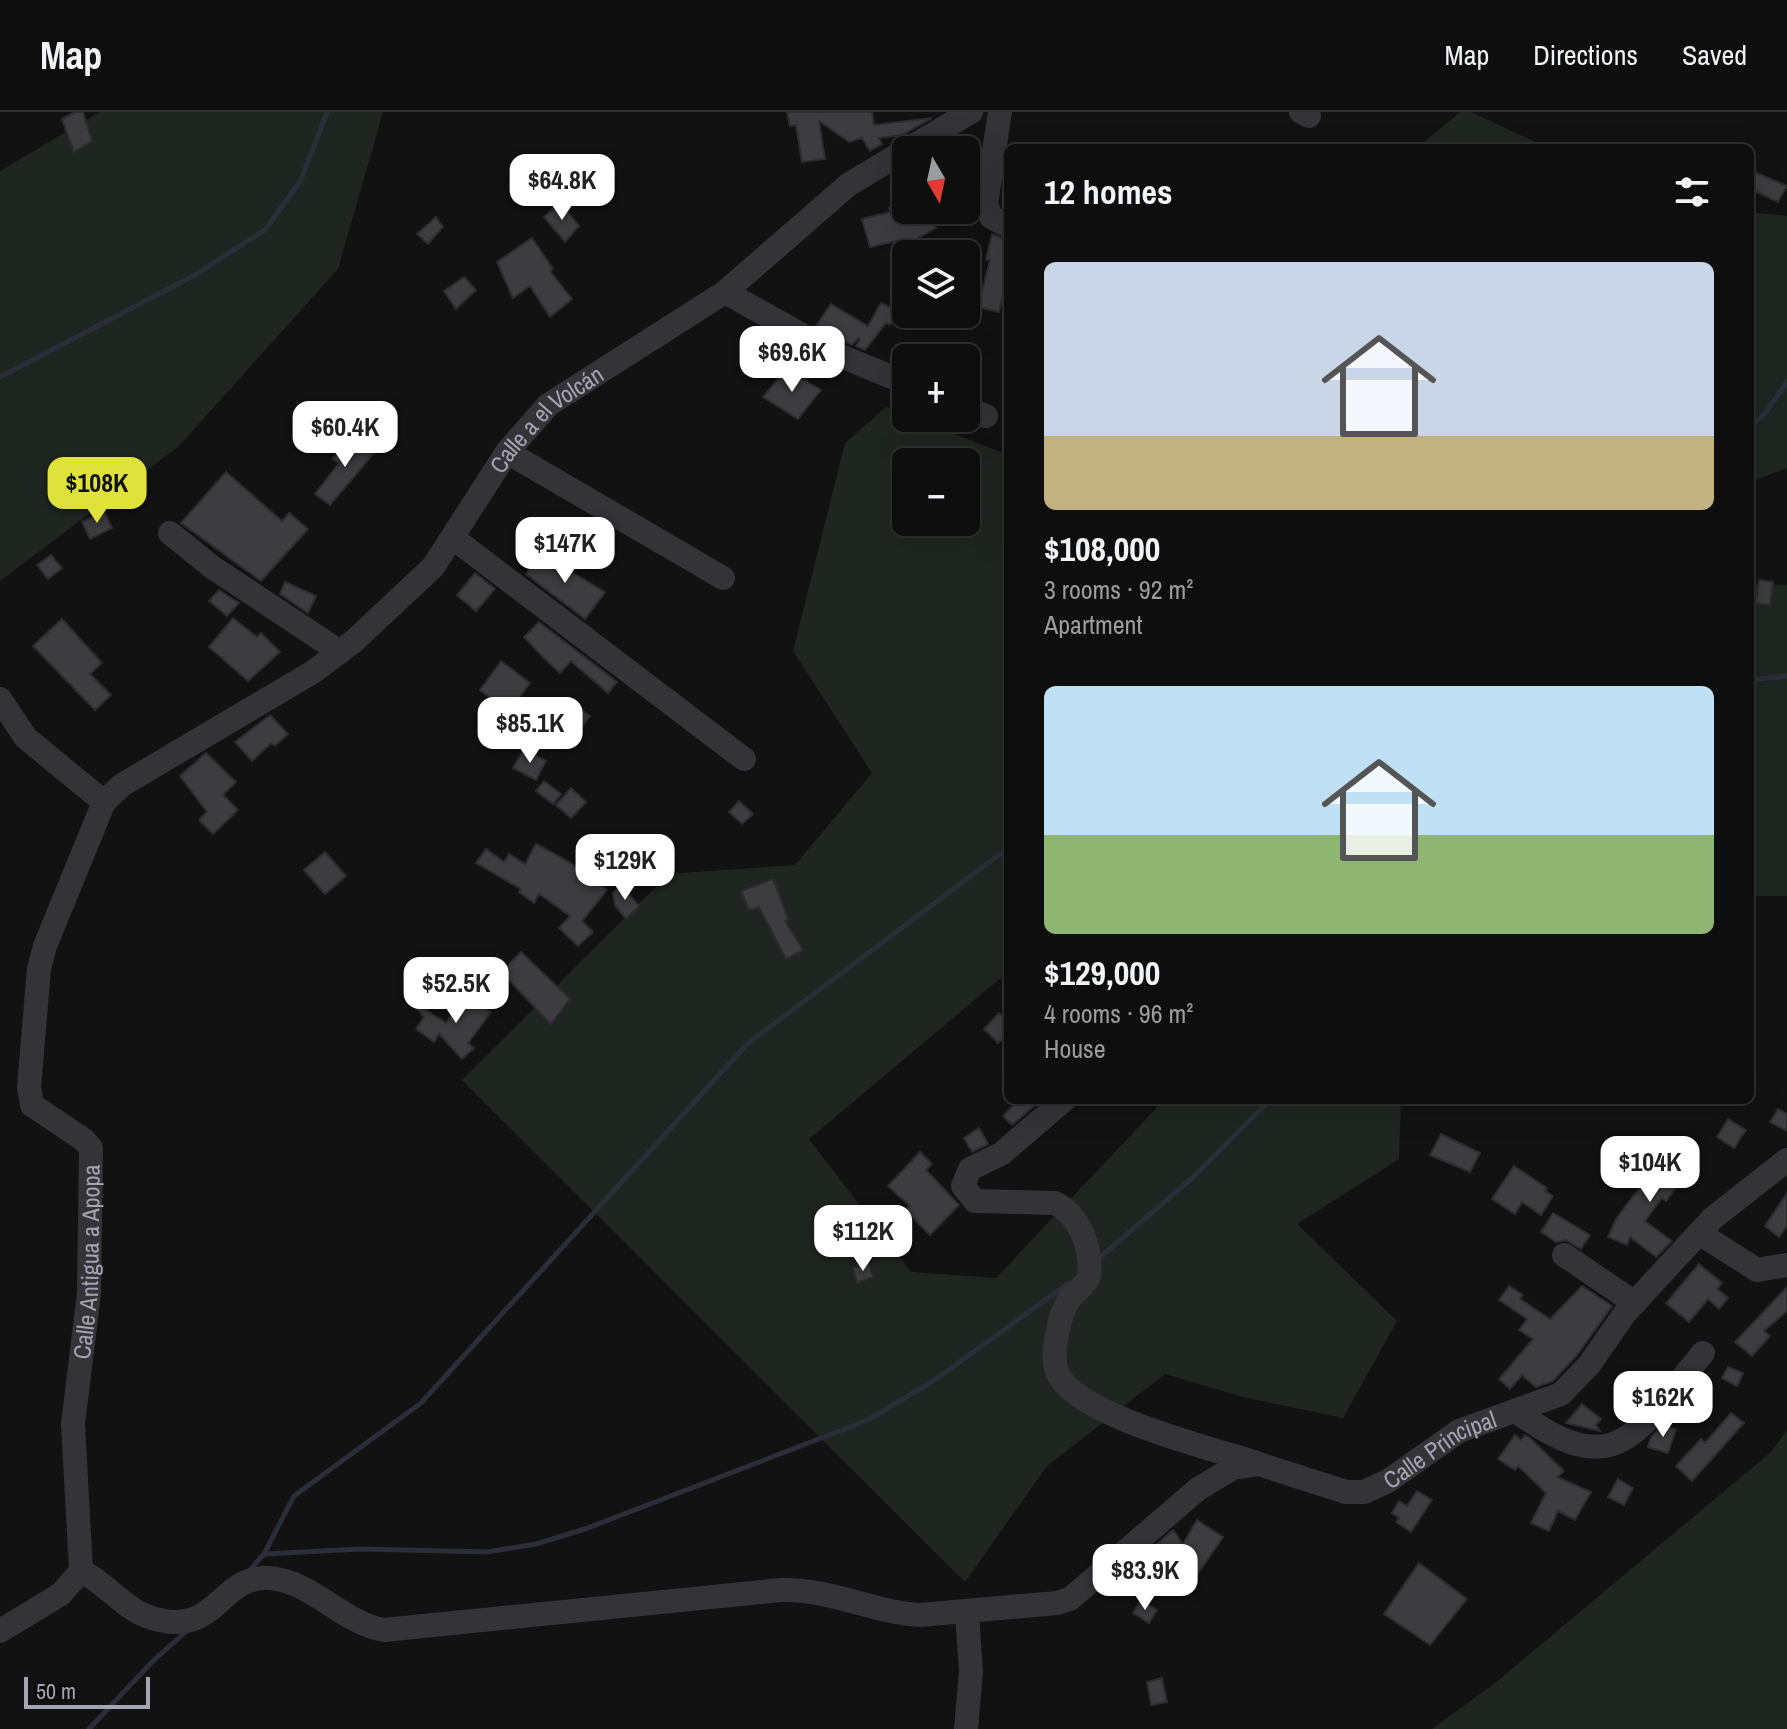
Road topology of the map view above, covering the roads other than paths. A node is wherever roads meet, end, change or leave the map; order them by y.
1 (1000, 112) edge
2 (968, 113) edge
3 (929, 136) edge
4 (892, 158) edge
5 (1004, 224) edge
6 (725, 292) junction
7 (892, 377) edge
8 (507, 452) junction
9 (170, 533) dead end
10 (453, 538) junction
11 (723, 578) dead end
12 (340, 652) junction
13 (0, 699) edge
14 (744, 759) dead end
15 (104, 802) junction
16 (1059, 1104) edge
17 (1787, 1160) edge
18 (1699, 1233) junction
19 (1564, 1255) dead end
20 (1787, 1265) edge
21 (1635, 1303) junction
22 (1703, 1353) dead end
23 (1516, 1411) junction
24 (1259, 1464) junction
25 (81, 1571) junction
26 (967, 1614) junction
27 (0, 1631) edge
28 (966, 1729) edge

1 - 5 street
2 - 3 street, Calle a el Volcán
4 - 6 street, Calle a el Volcán
6 - 7 street
6 - 8 street, Calle a el Volcán
8 - 10 street, Calle a el Volcán
8 - 11 street
9 - 12 street
10 - 12 street, Calle a el Volcán
10 - 14 street
12 - 15 street, Calle a el Volcán
13 - 15 street
15 - 25 street, Calle Antigua a Apopa
16 - 24 street, Calle Principal
17 - 18 street, Calle Principal
18 - 20 street
18 - 21 street, Calle Principal
19 - 21 street
21 - 23 street, Calle Principal
22 - 23 street
23 - 24 street, Calle Principal
24 - 26 street
25 - 26 street
25 - 27 street
26 - 28 street

